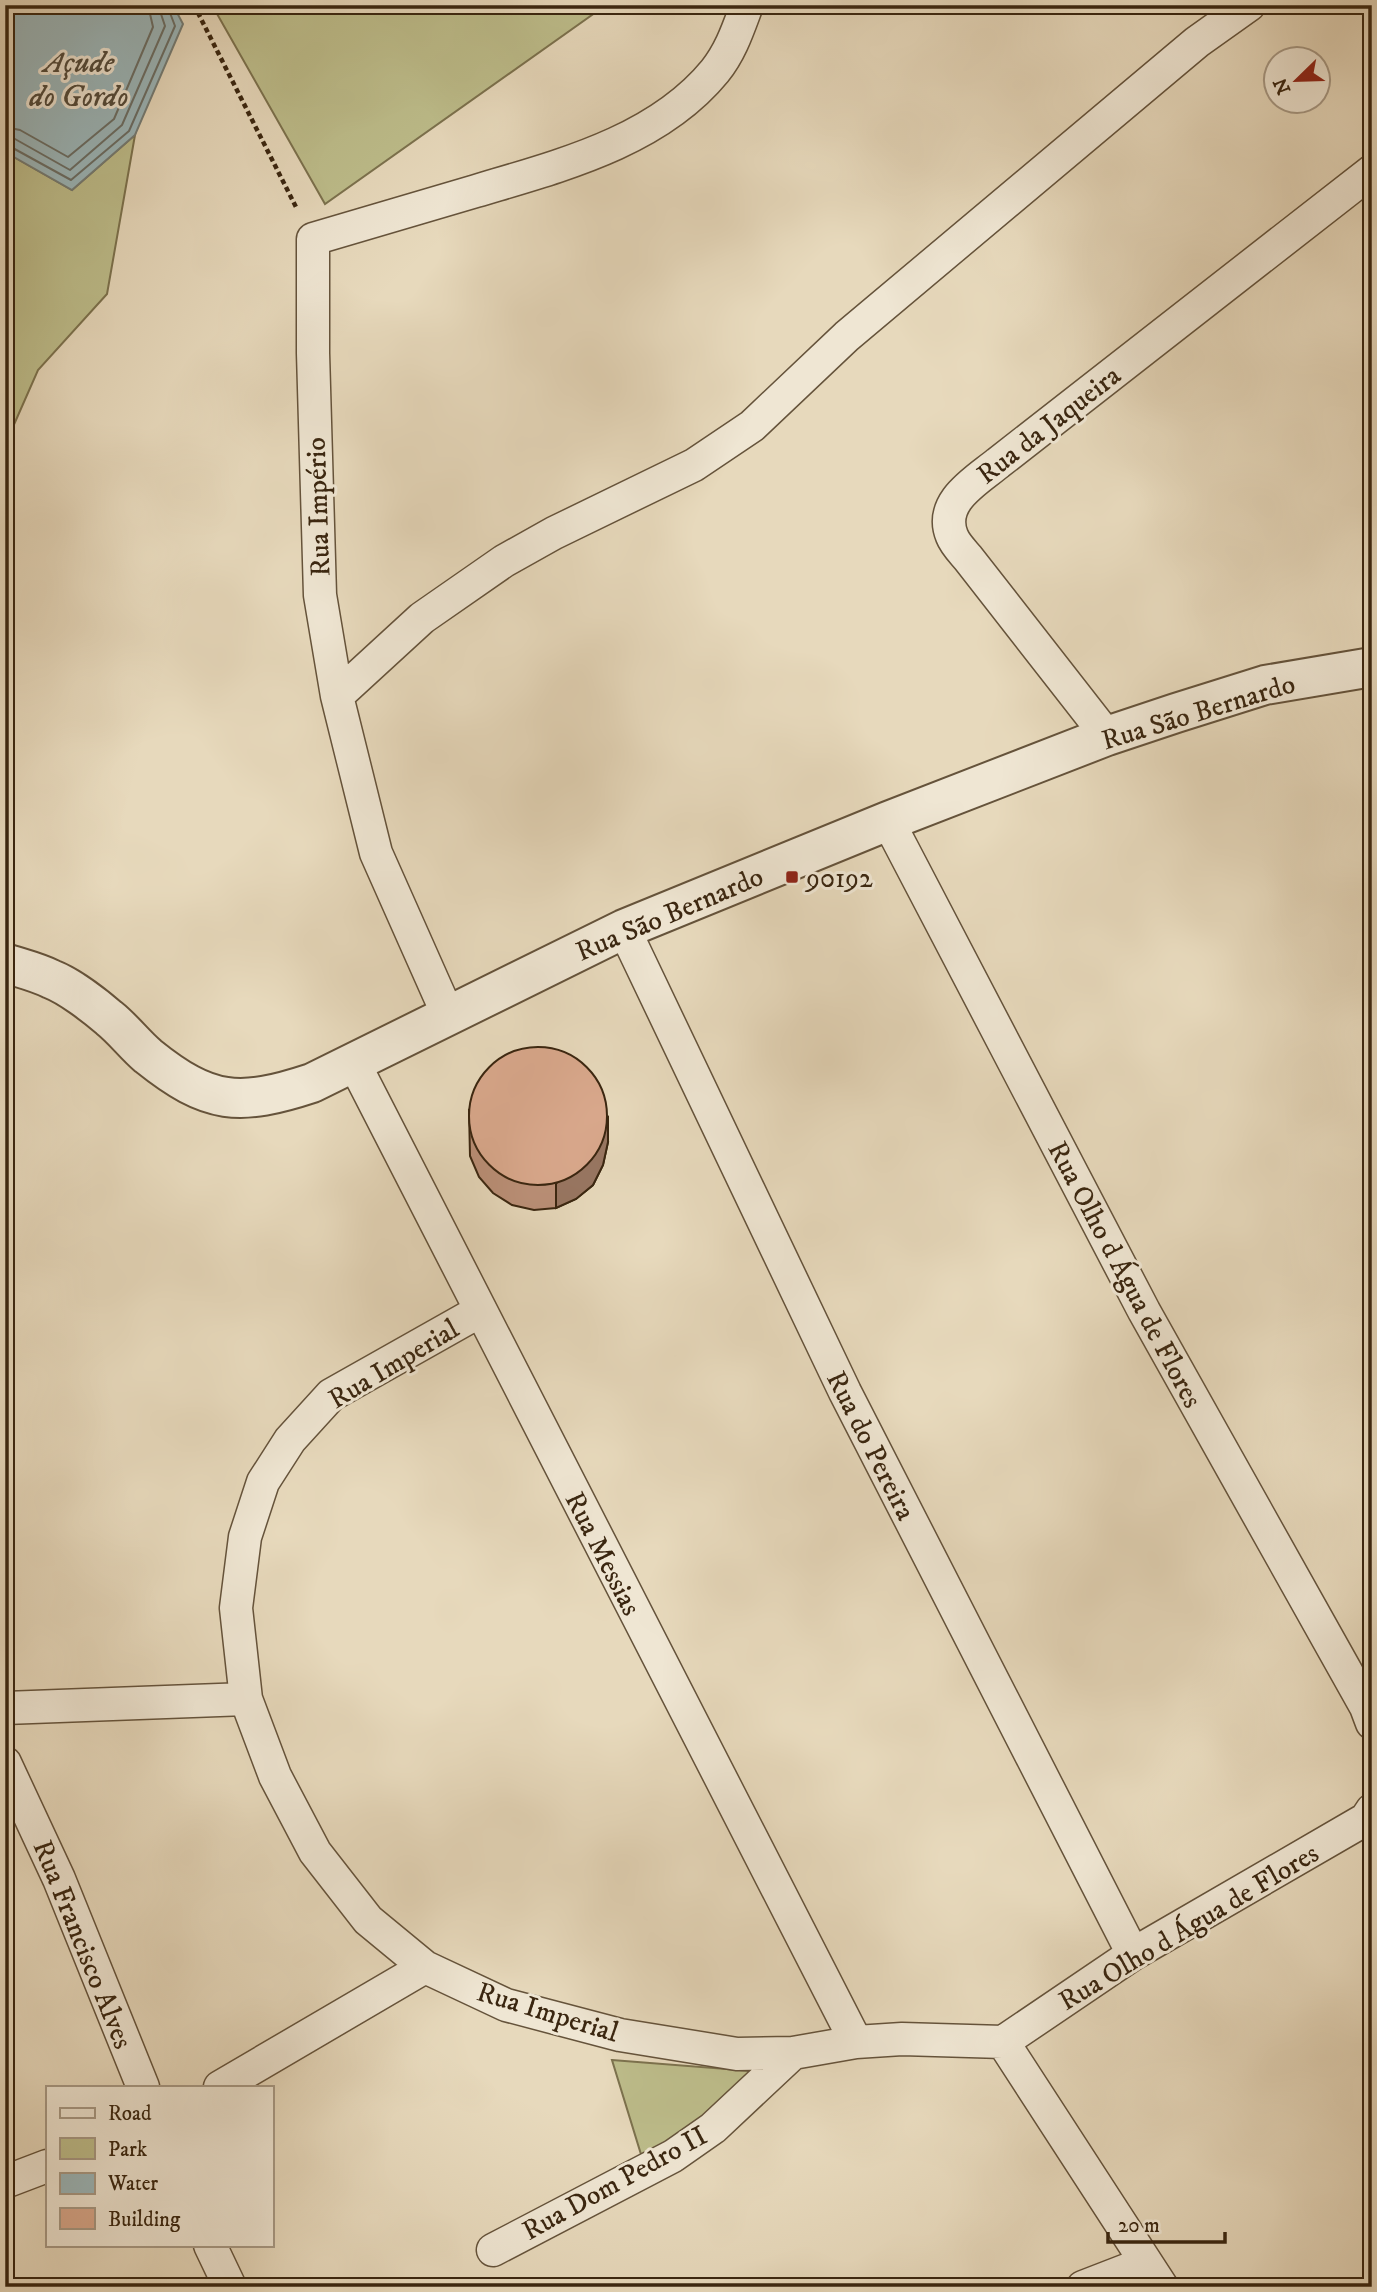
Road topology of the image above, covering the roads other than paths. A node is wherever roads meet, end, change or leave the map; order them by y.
1 (747, 5) edge
2 (1249, 5) edge
3 (1372, 172) edge
4 (1372, 667) edge
5 (337, 696) junction
6 (1107, 736) junction
7 (888, 821) junction
8 (624, 929) junction
9 (5, 963) edge
10 (448, 1015) junction
11 (354, 1063) junction
12 (480, 1311) junction
13 (246, 1699) junction
14 (5, 1708) edge
15 (1372, 1723) edge
16 (5, 1763) edge
17 (1372, 1810) edge
18 (1133, 1954) junction
19 (425, 1967) junction
20 (856, 2042) junction
21 (1003, 2042) junction
22 (793, 2053) junction
23 (143, 2086) edge
24 (222, 2086) edge
25 (46, 2166) edge
26 (5, 2182) edge
27 (210, 2246) edge
28 (493, 2250) dead end
29 (1153, 2275) edge
30 (230, 2287) edge
31 (1083, 2287) edge

1 - 5 street, Rua Império
2 - 5 street
3 - 6 street, Rua da Jaqueira
4 - 6 street, Rua São Bernardo
5 - 10 street, Rua Império
6 - 7 street, Rua São Bernardo
7 - 8 street, Rua São Bernardo
7 - 15 street, Rua Olho d Água de Flores
8 - 10 street, Rua São Bernardo
8 - 18 street, Rua do Pereira
9 - 11 street, Rua São Bernardo
10 - 11 street, Rua São Bernardo
11 - 12 street, Rua Messias
12 - 13 street, Rua Imperial
12 - 20 street, Rua Messias
13 - 14 street
13 - 19 street, Rua Imperial
16 - 23 street, Rua Francisco Alves
17 - 18 street, Rua Olho d Água de Flores
18 - 21 street, Rua Olho d Água de Flores
19 - 22 street, Rua Imperial
19 - 24 street
20 - 21 street, Rua Imperial
20 - 22 street, Rua Imperial
21 - 29 street
22 - 28 street, Rua Dom Pedro II
25 - 26 street
27 - 30 street
29 - 31 street

